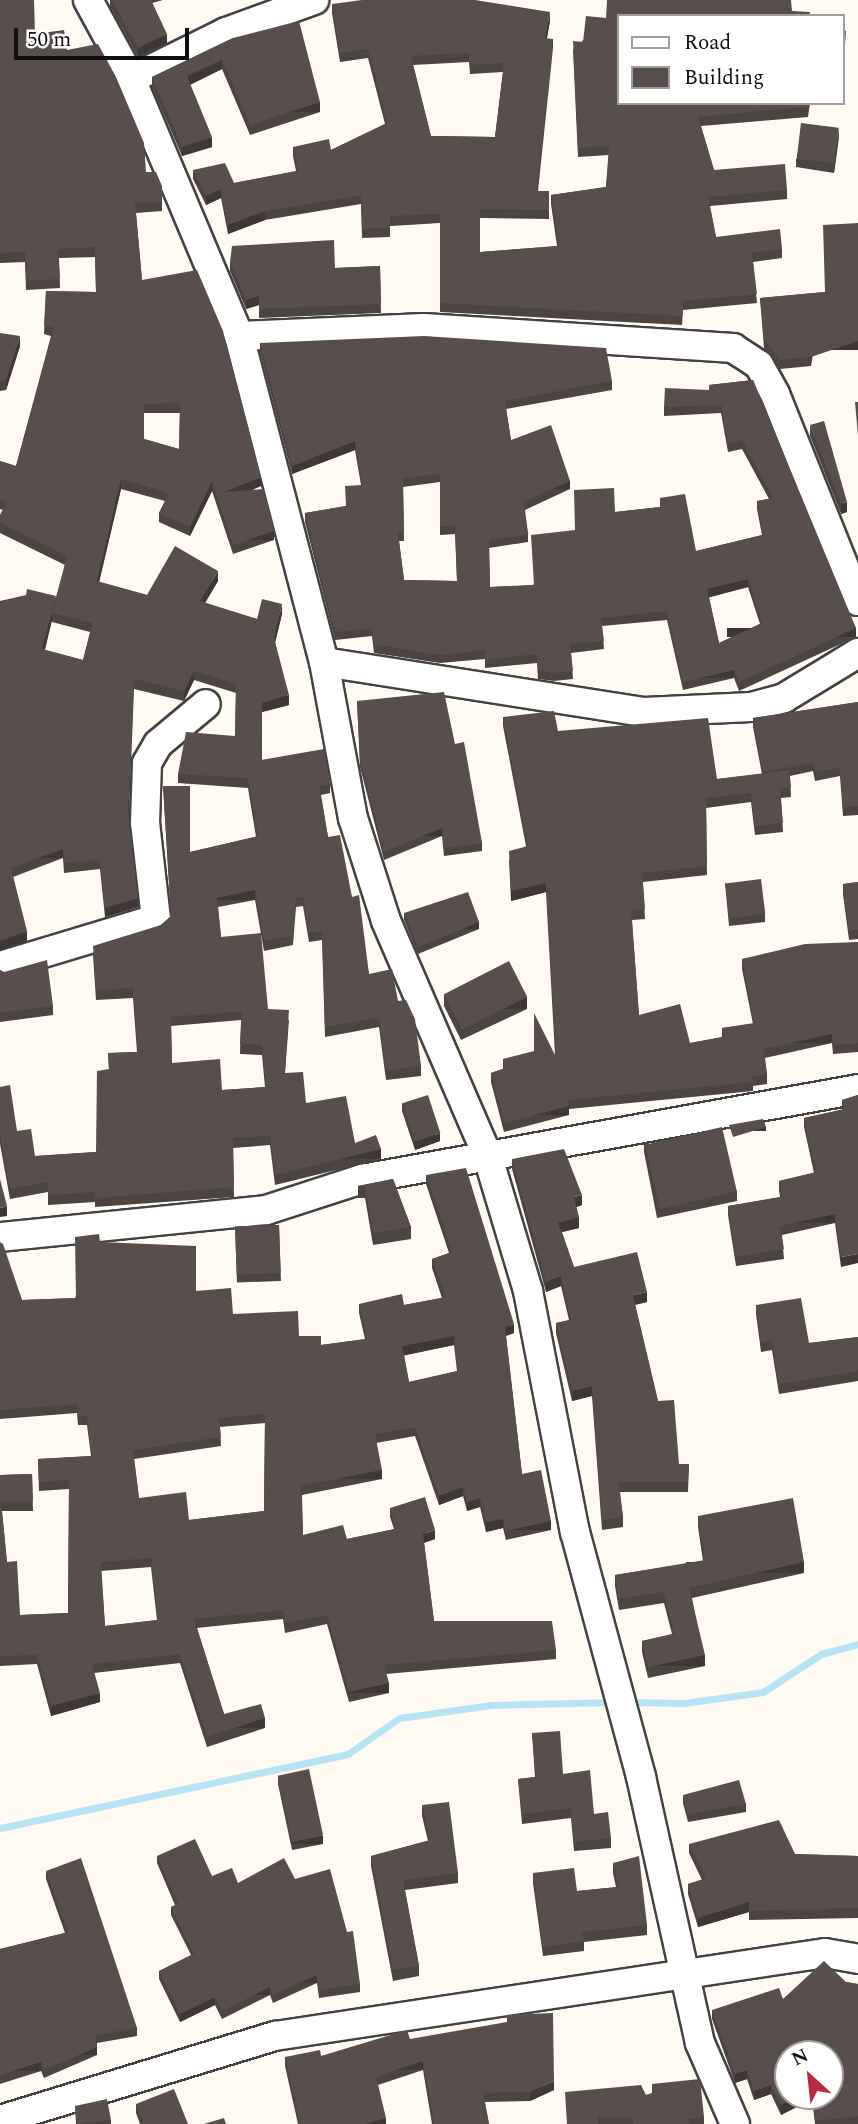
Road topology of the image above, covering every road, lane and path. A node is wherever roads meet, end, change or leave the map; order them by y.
1 (88, 0) edge
2 (314, 0) edge
3 (131, 79) junction
4 (239, 336) junction
5 (858, 601) edge
6 (858, 653) edge
7 (324, 662) junction
8 (206, 705) dead end
9 (0, 966) edge
10 (858, 1089) edge
11 (487, 1154) junction
12 (0, 1237) edge
13 (858, 1959) edge
14 (684, 1975) junction
15 (2, 2121) edge
16 (735, 2124) edge

1 - 3 street
2 - 3 street
3 - 4 street
4 - 5 street
4 - 7 street
6 - 7 street
7 - 11 street
8 - 9 street
10 - 11 street
11 - 12 street
11 - 14 street
13 - 14 street
14 - 15 street
14 - 16 street

